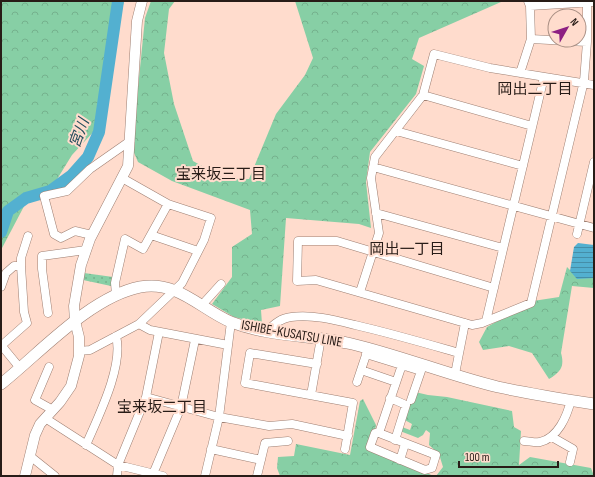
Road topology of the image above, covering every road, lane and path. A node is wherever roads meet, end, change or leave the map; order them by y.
1 (142, 1) edge
2 (589, 2) edge
3 (529, 3) edge
4 (555, 3) edge
5 (531, 39) junction
6 (547, 40) edge
7 (587, 42) edge
8 (586, 48) edge
9 (520, 72) junction
10 (544, 77) junction
11 (583, 83) junction
12 (594, 85) edge
13 (423, 95) junction
14 (532, 126) junction
15 (396, 130) junction
16 (130, 142) junction
17 (594, 162) edge
18 (523, 166) junction
19 (373, 167) junction
20 (122, 178) junction
21 (168, 204) junction
22 (513, 206) junction
23 (376, 213) junction
24 (552, 216) junction
25 (579, 224) junction
26 (594, 228) edge
27 (577, 234) dead end
28 (92, 235) junction
29 (151, 235) junction
30 (28, 236) dead end
31 (503, 248) junction
32 (86, 250) junction
33 (198, 251) junction
34 (373, 252) junction
35 (21, 266) junction
36 (221, 284) dead end
37 (1, 287) edge
38 (494, 288) junction
39 (175, 290) junction
40 (360, 292) junction
41 (116, 296) junction
42 (202, 305) junction
43 (48, 313) dead end
44 (75, 321) junction
45 (486, 321) junction
46 (231, 322) junction
47 (465, 323) junction
48 (139, 324) junction
49 (267, 330) junction
50 (159, 332) junction
51 (116, 336) junction
52 (321, 338) junction
53 (195, 340) junction
54 (228, 345) junction
55 (1, 346) edge
56 (79, 351) junction
57 (367, 351) junction
58 (459, 353) junction
59 (403, 362) junction
60 (317, 364) junction
61 (49, 367) dead end
62 (20, 368) junction
63 (361, 370) junction
64 (455, 374) junction
65 (357, 382) dead end
66 (396, 382) junction
67 (1, 384) edge
68 (311, 395) junction
69 (146, 397) junction
70 (390, 398) junction
71 (410, 400) dead end
72 (571, 400) junction
73 (594, 403) edge
74 (181, 407) junction
75 (54, 410) junction
76 (218, 417) junction
77 (45, 418) junction
78 (379, 433) junction
79 (348, 436) junction
80 (552, 436) junction
81 (395, 440) junction
82 (288, 441) dead end
83 (524, 441) dead end
84 (405, 444) junction
85 (86, 445) junction
86 (211, 449) junction
87 (345, 449) dead end
88 (30, 456) junction
89 (260, 460) junction
90 (400, 460) junction
91 (570, 462) dead end
92 (118, 465) junction
93 (153, 474) junction
94 (25, 476) edge
95 (55, 476) edge
96 (116, 476) edge
97 (163, 476) edge
98 (205, 476) edge
99 (257, 476) edge

1 - 16 street
2 - 4 street
2 - 7 street
3 - 4 street
3 - 5 street
5 - 6 street
5 - 9 street
8 - 11 street
9 - 10 street
9 - 13 street
10 - 11 street
10 - 14 street
11 - 12 street
11 - 24 street
13 - 14 street
13 - 15 street
14 - 18 street
15 - 18 street
15 - 19 street
16 - 20 street
16 - 28 street
17 - 25 street
18 - 22 street
19 - 22 street
19 - 23 street
20 - 21 street
20 - 28 street
21 - 29 street
21 - 33 street
22 - 24 street
22 - 31 street
23 - 31 street
23 - 34 street
24 - 25 street
24 - 45 street
25 - 26 street
25 - 27 street
28 - 32 street
29 - 33 street
29 - 41 street
30 - 35 street
31 - 38 street
32 - 43 street
32 - 44 street
33 - 39 street
34 - 38 street
34 - 40 street
34 - 40 street
35 - 37 street
35 - 55 street
36 - 42 street
38 - 45 street
39 - 41 main road, ISHIBE-KUSATSU LINE
39 - 42 main road, ISHIBE-KUSATSU LINE
39 - 48 street
40 - 47 street
41 - 44 main road, ISHIBE-KUSATSU LINE
42 - 46 main road, ISHIBE-KUSATSU LINE
44 - 56 street
44 - 62 main road, ISHIBE-KUSATSU LINE
45 - 47 street
46 - 49 main road, ISHIBE-KUSATSU LINE
46 - 54 street
47 - 58 street
48 - 50 street
48 - 51 street
49 - 52 main road, ISHIBE-KUSATSU LINE
49 - 58 street
50 - 53 street
50 - 69 street
51 - 56 street
51 - 85 street
52 - 57 main road, ISHIBE-KUSATSU LINE
52 - 60 street
53 - 54 street
53 - 74 street
54 - 76 street
55 - 62 street
56 - 75 street
57 - 59 main road, ISHIBE-KUSATSU LINE
57 - 63 street
58 - 64 street
59 - 64 main road, ISHIBE-KUSATSU LINE
59 - 66 street
59 - 71 street
60 - 68 street
60 - 68 street
61 - 75 street
62 - 67 main road, ISHIBE-KUSATSU LINE
63 - 65 street
63 - 66 street
64 - 72 main road, ISHIBE-KUSATSU LINE
66 - 70 street
68 - 79 street
69 - 74 street
69 - 92 street
70 - 78 street
70 - 81 street
72 - 73 main road, ISHIBE-KUSATSU LINE
72 - 80 street
74 - 76 street
74 - 93 street
75 - 77 street
76 - 79 street
76 - 86 street
77 - 85 street
77 - 88 street
78 - 81 street
78 - 90 street
79 - 87 street
80 - 83 street
80 - 91 street
81 - 84 street
82 - 89 street
84 - 90 street
84 - 90 street
85 - 92 street
86 - 89 street
86 - 98 street
88 - 94 street
88 - 95 street
89 - 99 street
92 - 93 street
92 - 96 street
93 - 97 street

